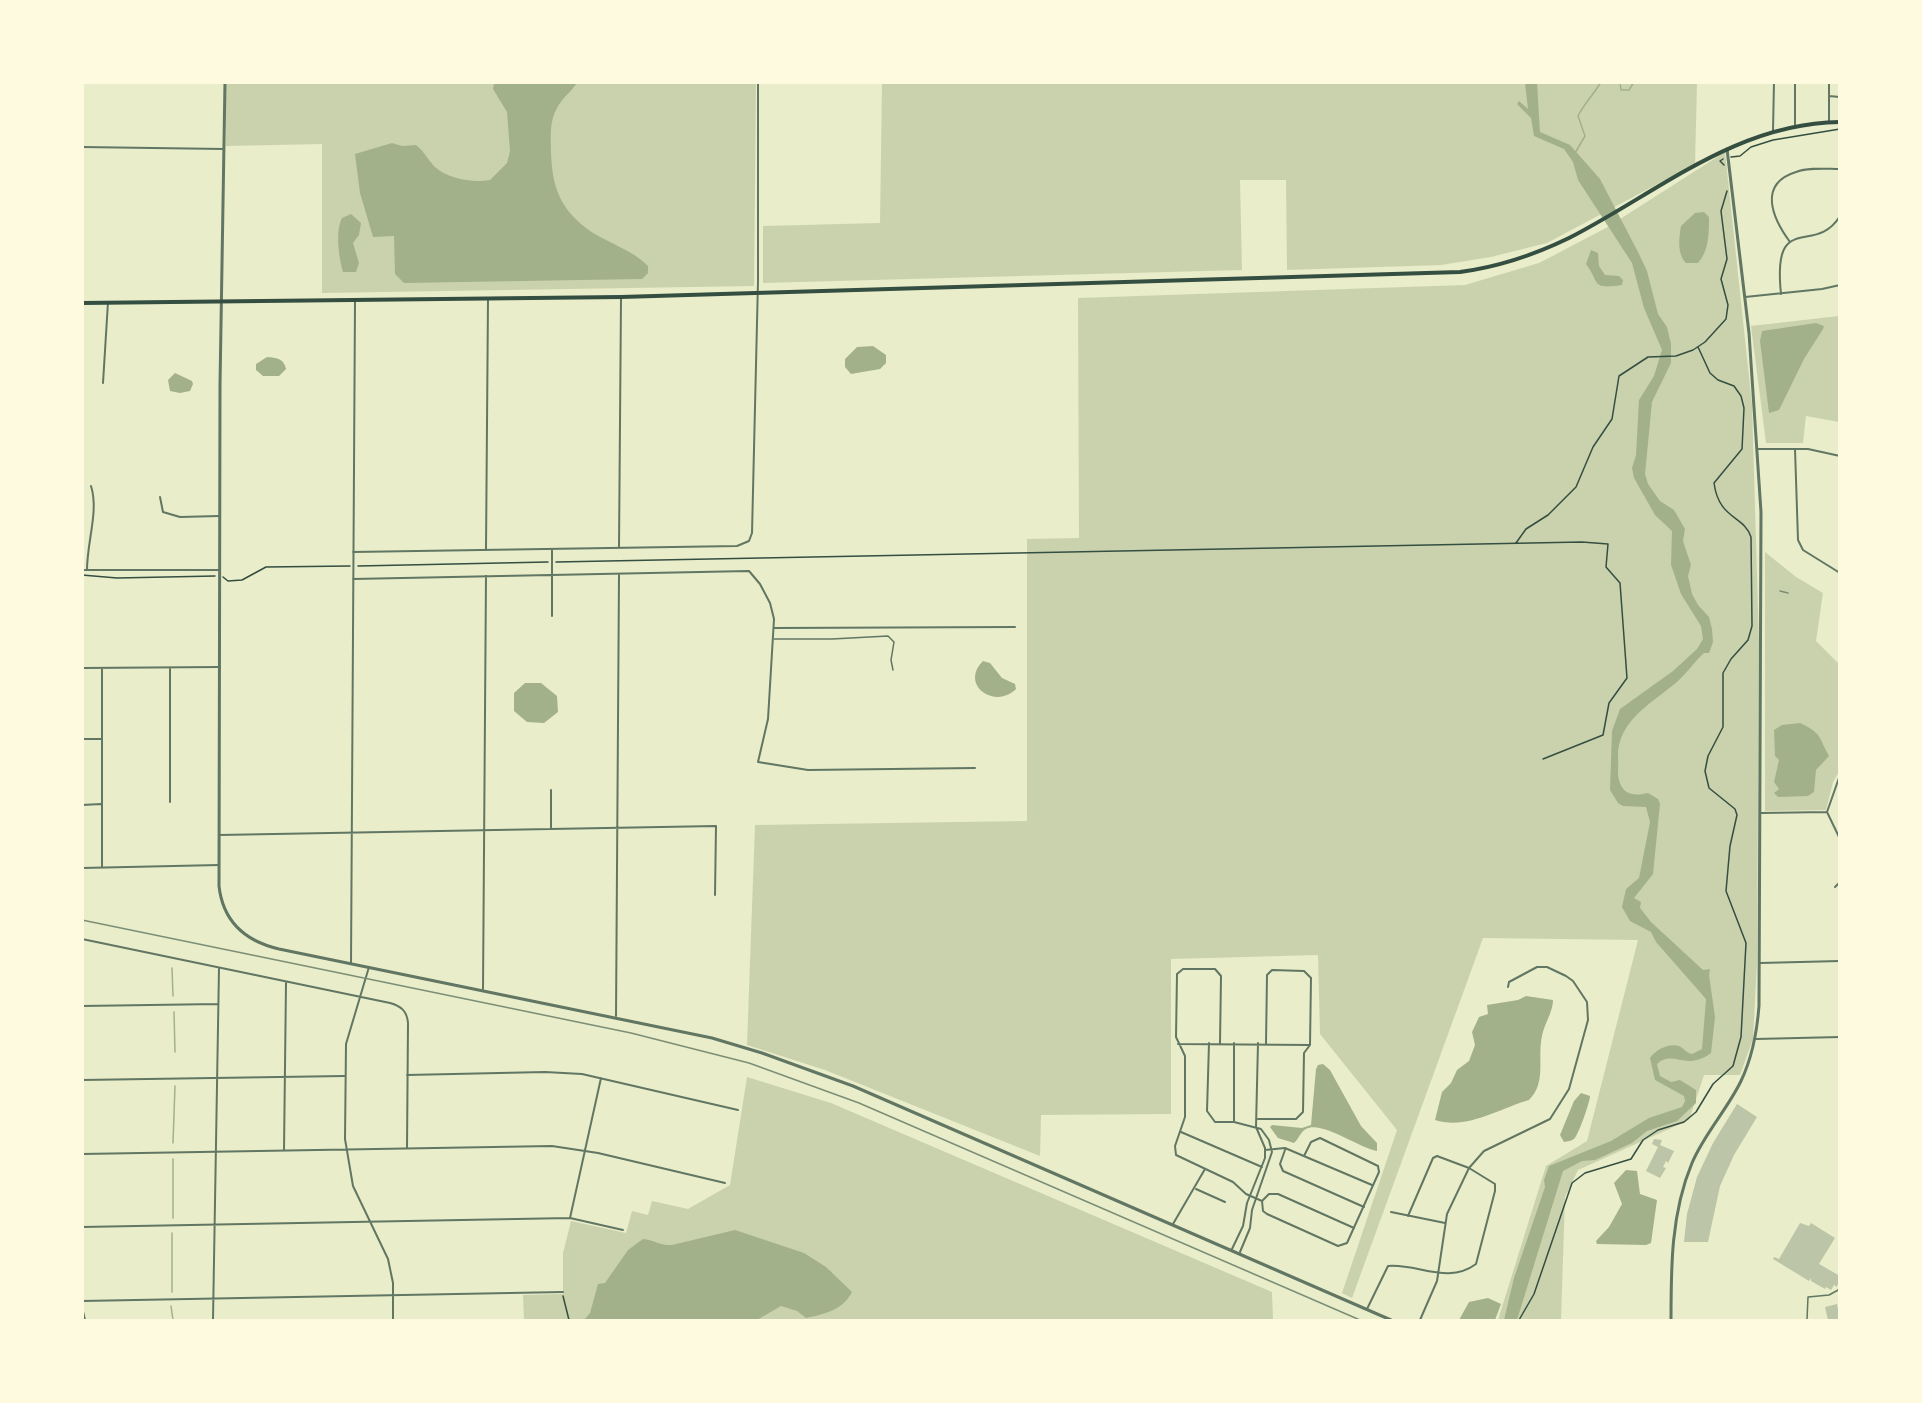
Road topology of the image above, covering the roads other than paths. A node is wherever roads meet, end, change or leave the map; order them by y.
1 (225, 82) edge
2 (758, 82) edge
3 (1774, 82) edge
4 (1795, 82) edge
5 (1829, 82) edge
6 (1829, 96) junction
7 (1839, 97) edge
8 (1829, 122) junction
9 (1839, 122) edge
10 (1795, 126) junction
11 (1773, 131) junction
12 (82, 147) edge
13 (224, 148) junction
14 (1727, 149) junction
15 (1839, 169) edge
16 (1839, 216) edge
17 (1790, 242) junction
18 (1839, 285) edge
19 (757, 294) junction
20 (1781, 294) junction
21 (621, 297) junction
22 (1745, 297) junction
23 (488, 298) junction
24 (222, 301) junction
25 (355, 301) junction
26 (82, 302) edge
27 (108, 302) junction
28 (103, 383) dead end
29 (1795, 448) junction
30 (1758, 449) junction
31 (1839, 456) edge
32 (92, 486) dead end
33 (160, 497) dead end
34 (220, 516) junction
35 (619, 548) junction
36 (552, 549) junction
37 (486, 550) junction
38 (353, 552) junction
39 (82, 570) edge
40 (87, 570) junction
41 (220, 570) junction
42 (1839, 573) edge
43 (619, 574) junction
44 (552, 575) junction
45 (486, 576) junction
46 (353, 579) junction
47 (552, 616) dead end
48 (1015, 627) dead end
49 (774, 628) junction
50 (773, 639) junction
51 (220, 667) junction
52 (82, 668) edge
53 (102, 668) junction
54 (170, 668) junction
55 (893, 670) dead end
56 (82, 739) edge
57 (102, 739) junction
58 (975, 768) dead end
59 (1839, 775) edge
60 (551, 790) dead end
61 (170, 802) dead end
62 (102, 804) junction
63 (82, 805) edge
64 (1827, 812) junction
65 (1761, 813) junction
66 (617, 828) junction
67 (551, 829) junction
68 (484, 830) junction
69 (351, 832) junction
70 (219, 835) junction
71 (1839, 839) edge
72 (219, 865) junction
73 (102, 867) junction
74 (82, 868) edge
75 (1839, 882) edge
76 (1835, 887) dead end
77 (715, 895) dead end
78 (82, 939) edge
79 (1839, 961) edge
80 (351, 963) junction
81 (1760, 963) junction
82 (369, 966) junction
83 (219, 968) junction
84 (286, 982) junction
85 (1508, 987) dead end
86 (483, 989) junction
87 (361, 998) junction
88 (218, 1004) junction
89 (82, 1006) edge
90 (616, 1016) junction
91 (1839, 1037) edge
92 (1755, 1039) junction
93 (1209, 1043) junction
94 (1220, 1043) junction
95 (1234, 1043) junction
96 (1258, 1043) junction
97 (1178, 1044) junction
98 (1266, 1044) junction
99 (1310, 1045) junction
100 (407, 1075) junction
101 (344, 1076) junction
102 (285, 1077) junction
103 (217, 1078) junction
104 (602, 1078) junction
105 (82, 1080) edge
106 (738, 1110) dead end
107 (1258, 1119) junction
108 (1234, 1122) junction
109 (1256, 1127) junction
110 (1181, 1132) junction
111 (406, 1148) junction
112 (1272, 1148) junction
113 (1285, 1148) junction
114 (346, 1149) junction
115 (284, 1150) junction
116 (585, 1150) junction
117 (1265, 1150) junction
118 (216, 1152) junction
119 (82, 1154) edge
120 (1304, 1156) junction
121 (1262, 1167) junction
122 (1469, 1168) junction
123 (1205, 1169) junction
124 (724, 1183) dead end
125 (1373, 1186) junction
126 (1196, 1189) junction
127 (1250, 1196) junction
128 (1256, 1198) junction
129 (1262, 1201) junction
130 (1225, 1202) dead end
131 (1364, 1207) junction
132 (1391, 1212) dead end
133 (1408, 1216) junction
134 (570, 1218) junction
135 (371, 1222) junction
136 (1445, 1223) junction
137 (1173, 1224) junction
138 (214, 1225) junction
139 (82, 1227) edge
140 (1354, 1228) junction
141 (623, 1230) dead end
142 (1232, 1249) junction
143 (1240, 1252) junction
144 (1438, 1274) junction
145 (1839, 1289) edge
146 (563, 1292) road end
147 (393, 1296) junction
148 (213, 1299) junction
149 (82, 1301) edge
150 (82, 1307) edge
151 (1367, 1310) junction
152 (85, 1320) edge
153 (213, 1320) edge
154 (393, 1320) edge
155 (1392, 1320) edge
156 (1420, 1320) edge
157 (1671, 1320) edge
158 (1806, 1320) edge

1 - 13 street
2 - 19 street
3 - 11 street
4 - 10 street
5 - 6 street
6 - 7 street
6 - 8 street
8 - 9 main road
8 - 10 main road
10 - 11 main road
11 - 14 main road
12 - 13 street
13 - 24 street
14 - 19 main road
14 - 22 street
15 - 17 street
16 - 17 street
17 - 20 street
18 - 20 street
19 - 21 main road
19 - 35 street
20 - 22 street
21 - 23 main road
21 - 35 street
22 - 30 street
23 - 25 main road
23 - 37 street
24 - 25 main road
24 - 27 main road
24 - 34 street
25 - 38 street
26 - 27 main road
27 - 28 street
29 - 30 street
29 - 31 street
29 - 42 street
30 - 65 street
32 - 40 street
33 - 34 street
34 - 41 street
35 - 36 street
36 - 37 street
36 - 44 street
37 - 38 street
38 - 46 street
39 - 40 street
40 - 41 street
41 - 51 street
43 - 44 street
43 - 49 street
43 - 66 street
44 - 45 street
44 - 47 street
45 - 46 street
45 - 68 street
46 - 69 street
48 - 49 street
49 - 50 street
50 - 55 lane
50 - 58 street
51 - 54 street
51 - 70 street
52 - 53 street
53 - 54 street
53 - 57 street
54 - 61 street
56 - 57 street
57 - 62 street
59 - 64 street
60 - 67 street
62 - 63 street
62 - 73 street
64 - 65 street
64 - 71 street
65 - 81 street
66 - 67 street
66 - 77 street
66 - 90 street
67 - 68 street
68 - 69 street
68 - 86 street
69 - 70 street
69 - 80 street
70 - 72 street
72 - 73 street
72 - 80 street
73 - 74 street
75 - 76 street
78 - 83 street
79 - 81 street
80 - 82 street
81 - 92 street
82 - 86 street
82 - 87 street
83 - 84 street
83 - 88 street
84 - 87 street
84 - 102 street
85 - 122 street
86 - 90 street
87 - 100 street
87 - 101 street
88 - 89 street
88 - 103 street
90 - 137 street
91 - 92 street
92 - 157 street
93 - 94 street
93 - 97 street
93 - 108 street
94 - 95 street
94 - 97 street
95 - 96 street
95 - 108 street
96 - 98 street
96 - 107 street
97 - 110 street
98 - 99 street
98 - 99 street
99 - 107 street
100 - 104 street
100 - 111 street
101 - 102 street
101 - 114 street
102 - 103 street
102 - 115 street
103 - 105 street
103 - 118 street
104 - 106 street
104 - 116 street
107 - 109 street
108 - 109 street
109 - 112 street
109 - 117 street
110 - 121 street
110 - 123 street
111 - 114 street
111 - 116 street
112 - 113 street
112 - 117 street
112 - 128 street
113 - 120 street
113 - 131 street
114 - 115 street
114 - 135 street
115 - 118 street
116 - 124 street
116 - 134 street
117 - 121 street
118 - 119 street
118 - 138 street
120 - 125 street
120 - 125 street
121 - 127 street
122 - 133 street
122 - 136 street
122 - 144 street
123 - 126 street
123 - 127 street
125 - 131 street
126 - 130 street
126 - 137 street
127 - 128 street
127 - 142 street
128 - 129 street
128 - 143 street
129 - 140 street
129 - 140 street
131 - 140 street
132 - 133 street
133 - 136 street
134 - 135 street
134 - 141 street
135 - 138 street
135 - 147 street
136 - 144 street
137 - 142 street
138 - 139 street
138 - 148 street
142 - 143 street
143 - 151 street
144 - 151 street
144 - 156 street
145 - 158 lane
146 - 147 street
147 - 148 street
147 - 154 street
148 - 149 street
148 - 153 street
150 - 152 street
151 - 155 street

